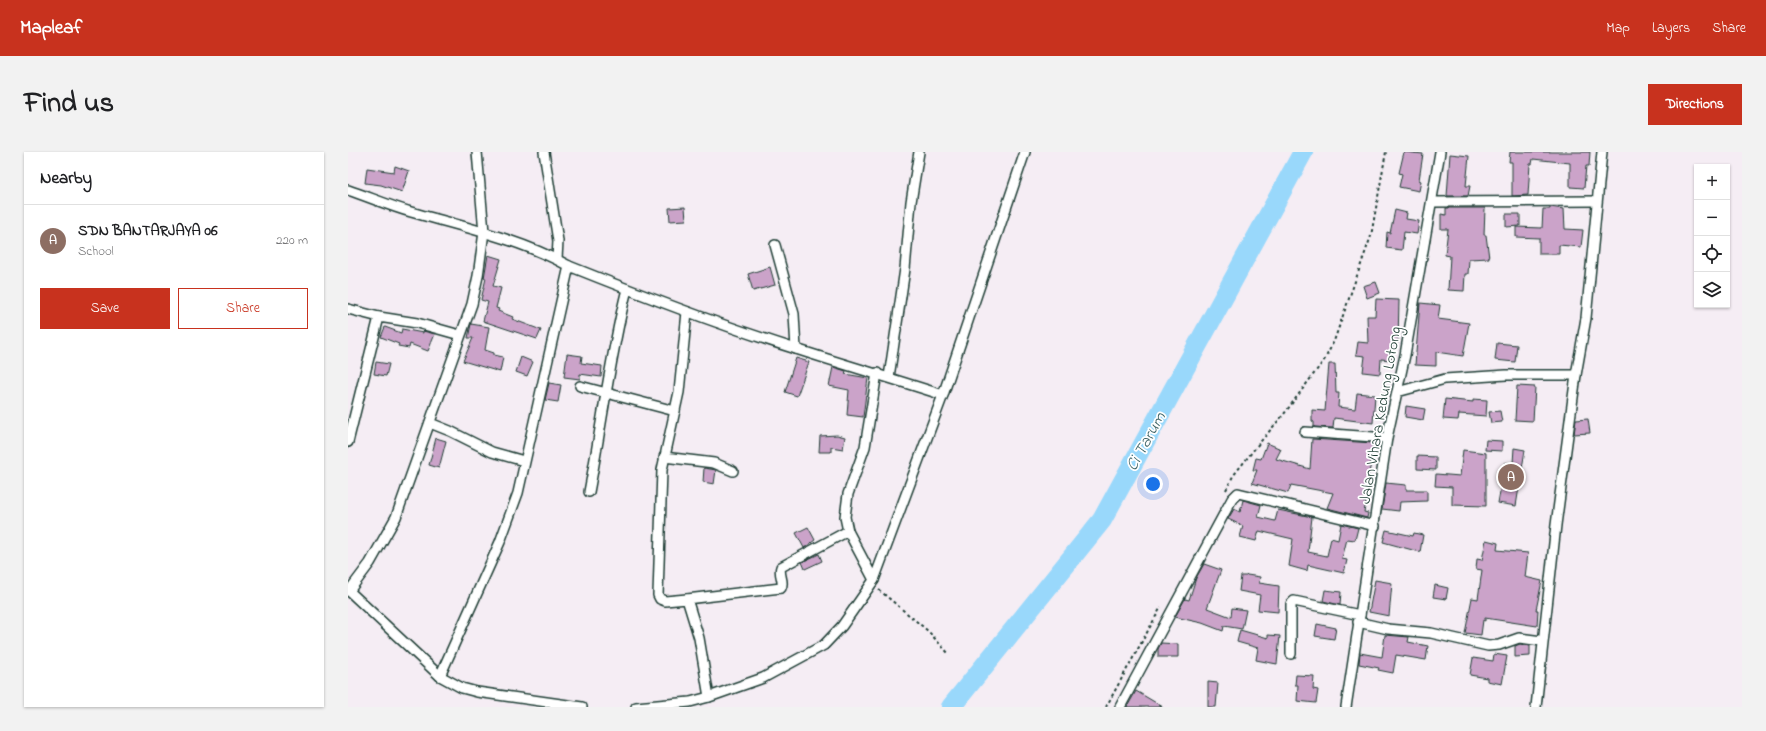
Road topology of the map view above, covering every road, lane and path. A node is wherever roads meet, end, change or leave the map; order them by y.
1 (477, 152) edge
2 (544, 152) edge
3 (919, 152) edge
4 (1025, 152) edge
5 (1386, 152) edge
6 (1440, 152) edge
7 (1602, 152) edge
8 (348, 190) edge
9 (1596, 201) junction
10 (1432, 202) junction
11 (484, 232) junction
12 (775, 245) dead end
13 (557, 259) junction
14 (569, 266) junction
15 (627, 289) junction
16 (348, 309) edge
17 (687, 312) junction
18 (380, 317) junction
19 (460, 335) junction
20 (796, 349) junction
21 (876, 373) junction
22 (1576, 375) junction
23 (889, 377) junction
24 (580, 386) dead end
25 (606, 392) junction
26 (1397, 392) junction
27 (943, 395) junction
28 (675, 411) junction
29 (430, 423) junction
30 (1305, 432) dead end
31 (1387, 438) junction
32 (348, 442) edge
33 (664, 457) junction
34 (524, 460) junction
35 (733, 471) dead end
36 (589, 492) dead end
37 (1224, 494) dead end
38 (1375, 526) junction
39 (848, 531) junction
40 (872, 582) junction
41 (348, 591) edge
42 (687, 598) junction
43 (1162, 606) dead end
44 (1359, 618) junction
45 (1542, 641) junction
46 (949, 654) dead end
47 (1291, 654) dead end
48 (440, 676) junction
49 (709, 697) junction
50 (582, 707) edge
51 (636, 707) edge
52 (1106, 707) edge
53 (1120, 707) edge
54 (1346, 707) edge
55 (1536, 707) edge

1 - 11 street
2 - 13 street
3 - 23 street
4 - 27 street
5 - 37 path
6 - 10 street, Jalan Vihara Kedung Lotong
7 - 9 street
8 - 11 street
9 - 10 street
9 - 22 street
10 - 26 street, Jalan Vihara Kedung Lotong
11 - 13 street
11 - 19 street
12 - 20 street
13 - 14 street
14 - 15 street
14 - 34 street
15 - 17 street
15 - 25 street
16 - 18 street
17 - 20 street
17 - 28 street
18 - 19 street
18 - 32 street
19 - 29 street
20 - 21 street
21 - 23 street
21 - 39 street
22 - 26 street
22 - 45 street
23 - 27 street
24 - 25 street
25 - 28 street
25 - 36 street
26 - 31 street, Jalan Vihara Kedung Lotong
27 - 40 street
28 - 33 street
29 - 34 street
29 - 41 street
30 - 31 street
31 - 38 street, Jalan Vihara Kedung Lotong
33 - 35 street
33 - 42 street
34 - 48 street
38 - 44 street, Jalan Vihara Kedung Lotong
38 - 53 street
39 - 40 street
39 - 42 street
40 - 46 path
40 - 49 street
41 - 48 street
42 - 49 street
43 - 52 path
44 - 45 street
44 - 47 street
44 - 54 street, Jalan Vihara Kedung Lotong
45 - 55 street
48 - 50 street
49 - 51 street

